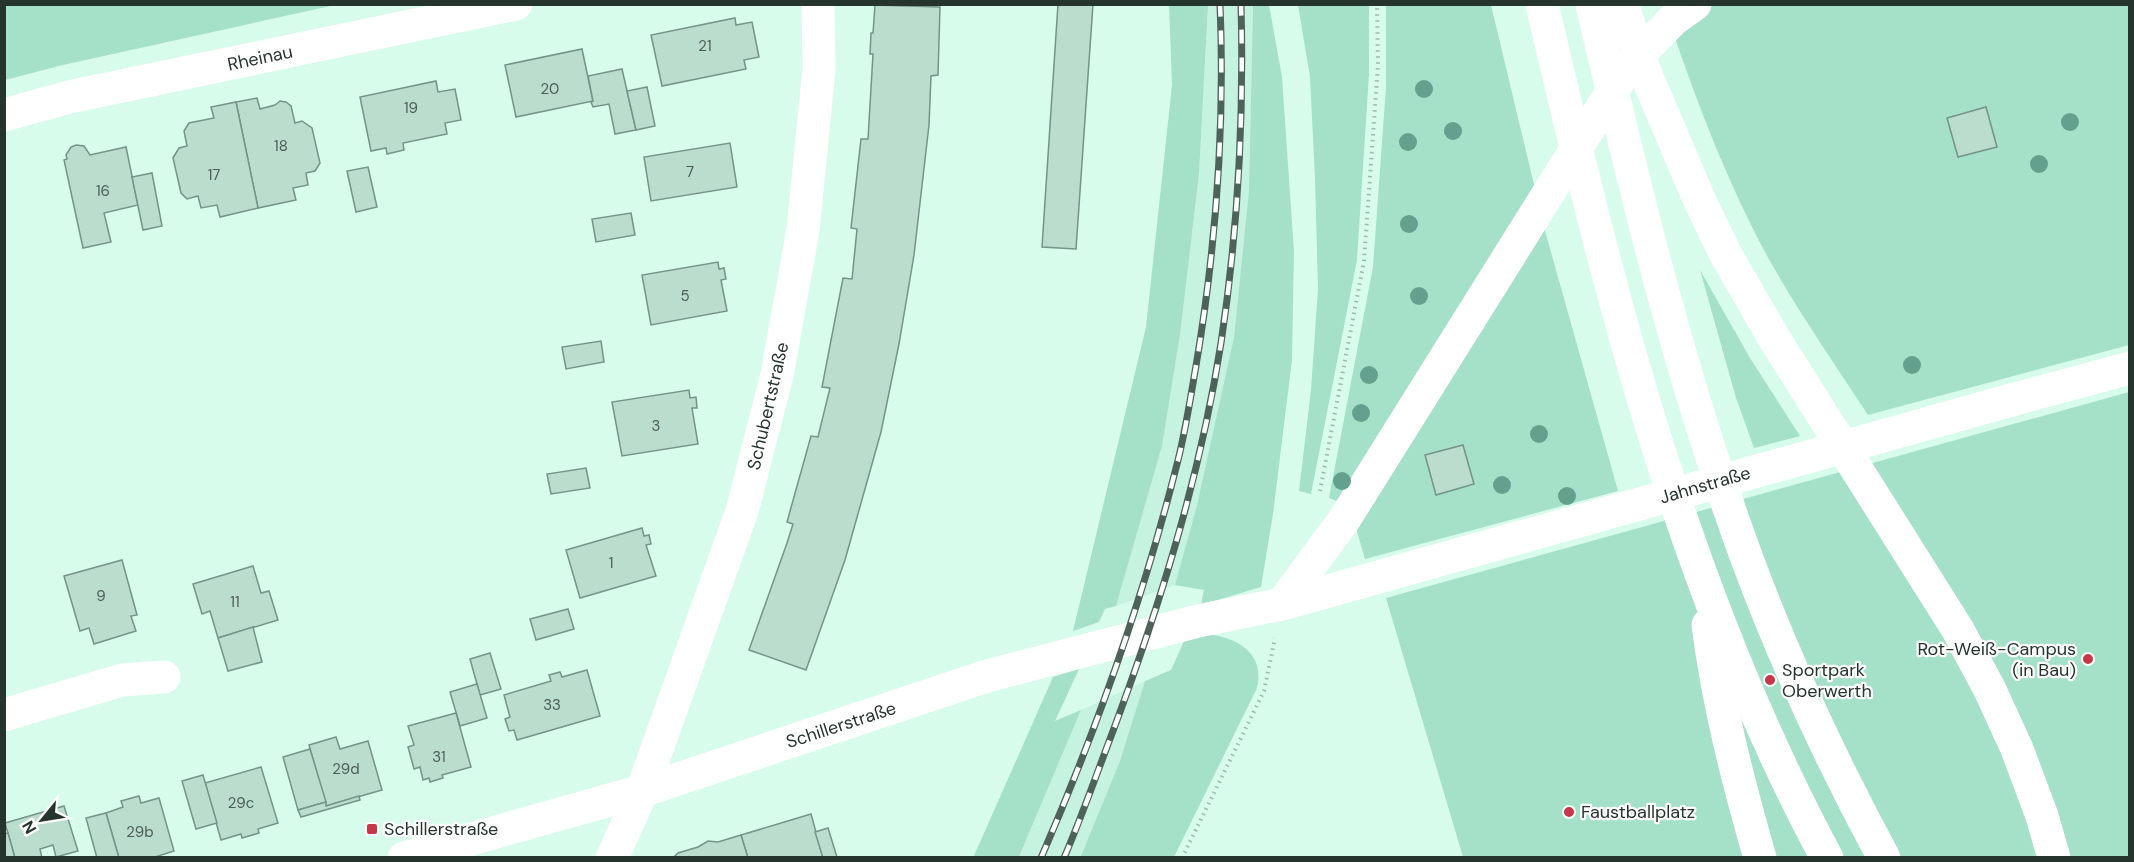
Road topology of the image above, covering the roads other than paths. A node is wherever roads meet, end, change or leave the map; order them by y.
1 (516, 4) edge
2 (818, 4) edge
3 (1542, 4) edge
4 (1592, 4) edge
5 (1622, 4) edge
6 (1695, 4) edge
7 (4, 115) edge
8 (2130, 368) edge
9 (1701, 572) junction
10 (1282, 604) junction
11 (164, 677) dead end
12 (4, 715) edge
13 (642, 790) junction
14 (404, 858) edge
15 (612, 858) edge
16 (1760, 858) edge
17 (1827, 858) edge
18 (1884, 858) edge
19 (2054, 858) edge

1 - 7 main road, Rheinau
2 - 13 main road, Schubertstraße
3 - 9 main road
4 - 18 main road
5 - 19 main road
6 - 10 main road
8 - 10 main road, Jahnstraße
9 - 16 main road
9 - 17 main road
10 - 13 main road, Schillerstraße
11 - 12 main road
13 - 14 main road, Schillerstraße
13 - 15 main road, Schubertstraße

